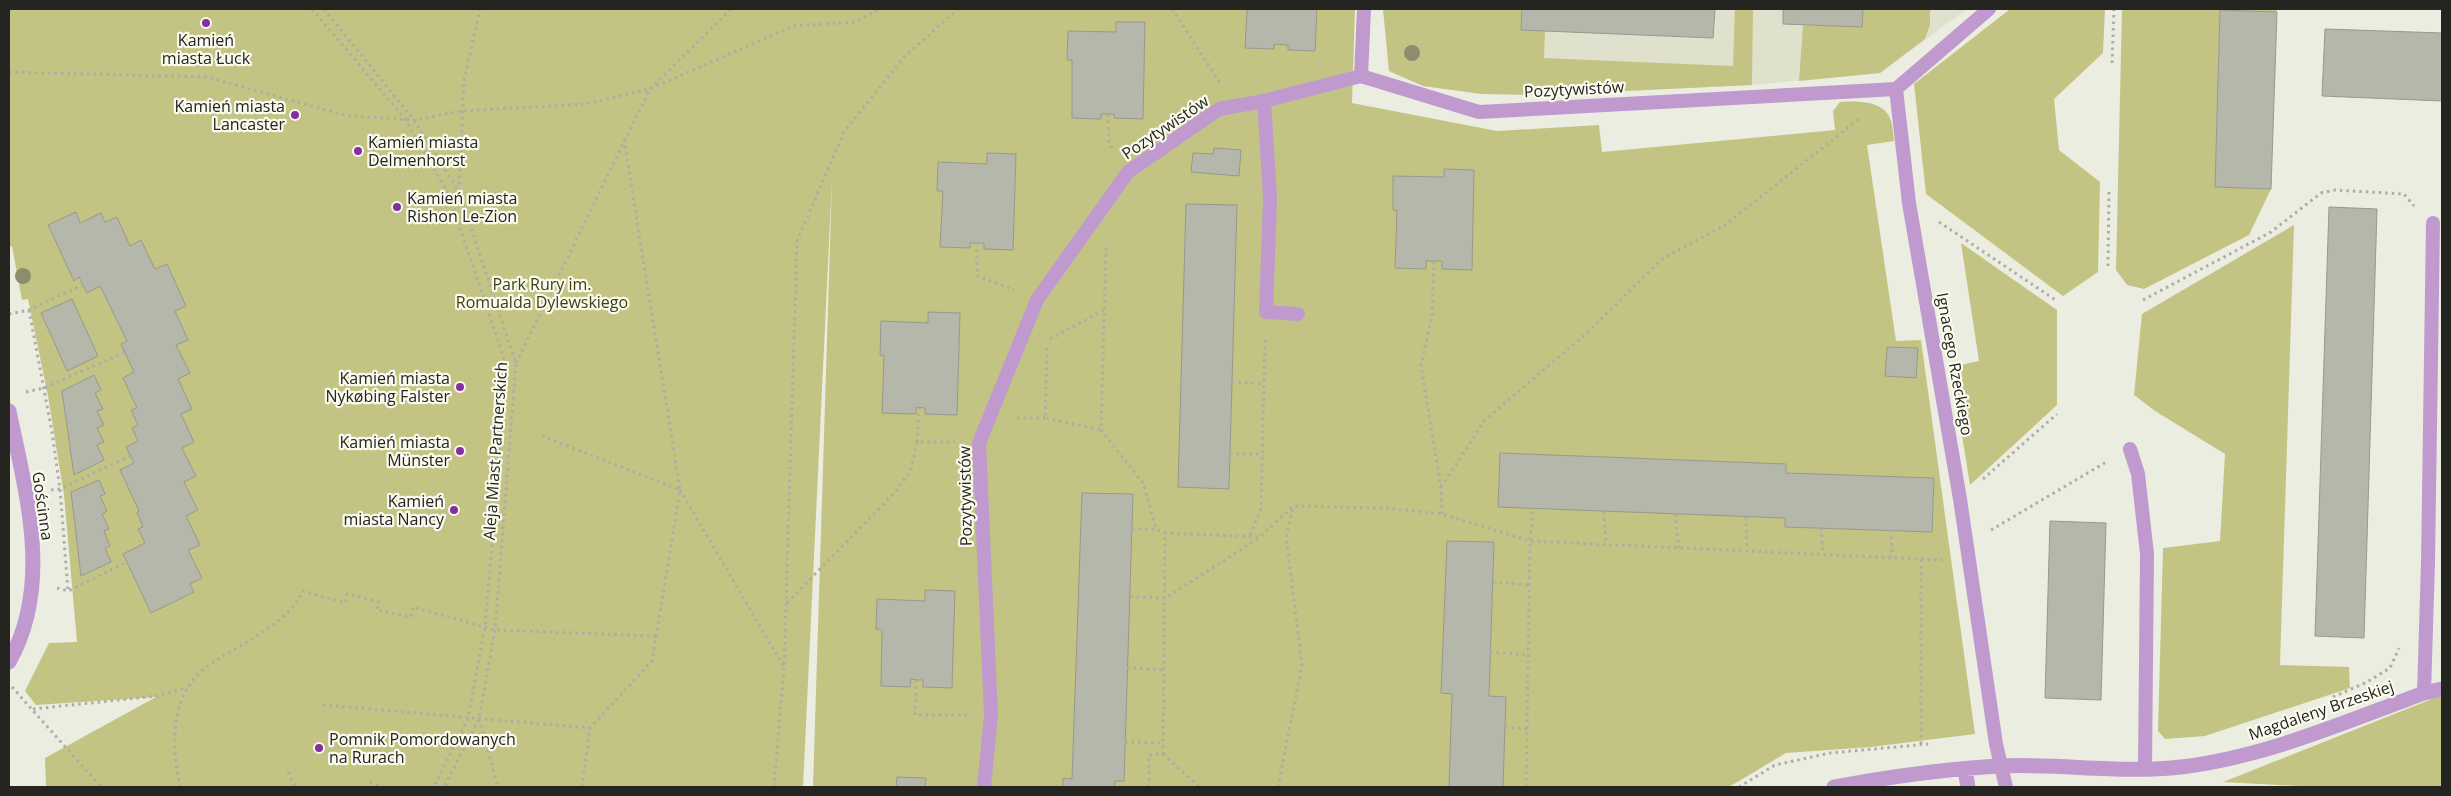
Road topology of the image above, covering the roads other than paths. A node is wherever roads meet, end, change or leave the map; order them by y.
1 (1364, 9) edge
2 (1990, 9) edge
3 (1361, 76) junction
4 (1896, 89) junction
5 (1264, 101) junction
6 (2433, 222) dead end
7 (1298, 314) dead end
8 (9, 411) edge
9 (2130, 449) road end
10 (9, 662) edge
11 (2442, 689) edge
12 (2424, 693) junction
13 (2000, 766) junction
14 (2145, 769) junction
15 (1965, 770) junction
16 (984, 787) edge
17 (1834, 787) edge
18 (1968, 787) edge
19 (2006, 787) edge

1 - 3 lane
2 - 4 lane
3 - 4 lane, Pozytywistów
3 - 5 lane, Pozytywistów
4 - 13 lane, Ignacego Rzeckiego
5 - 7 lane
5 - 16 lane, Pozytywistów
6 - 12 lane
8 - 10 street, Gościnna
9 - 14 lane
11 - 12 street, Magdaleny Brzeskiej
12 - 14 street, Magdaleny Brzeskiej
13 - 14 street, Magdaleny Brzeskiej
13 - 15 street, Magdaleny Brzeskiej
13 - 19 lane
15 - 17 street, Magdaleny Brzeskiej
15 - 18 street

